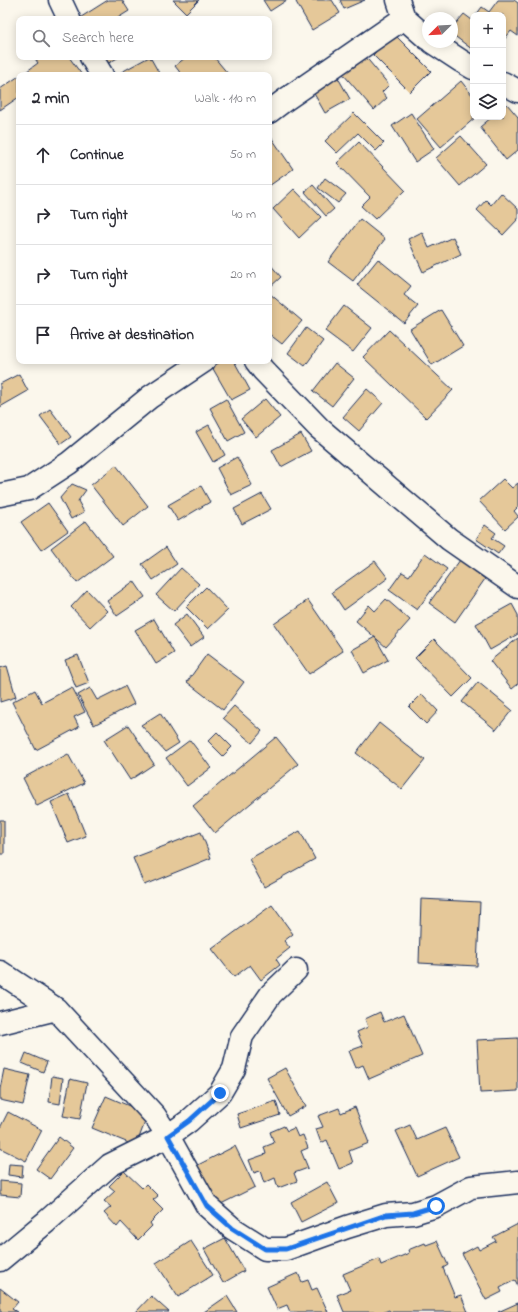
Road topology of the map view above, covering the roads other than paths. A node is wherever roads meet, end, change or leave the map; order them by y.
1 (60, 0) edge
2 (401, 9) edge
3 (68, 16) edge
4 (422, 32) edge
5 (441, 48) edge
6 (93, 60) edge
7 (470, 66) edge
8 (100, 72) edge
9 (505, 84) edge
10 (518, 91) edge
11 (272, 110) edge
12 (200, 364) edge
13 (258, 364) edge
14 (0, 496) edge
15 (518, 587) edge
16 (296, 970) dead end
17 (0, 972) edge
18 (56, 1009) junction
19 (0, 1023) edge
20 (168, 1136) junction
21 (518, 1182) edge
22 (0, 1260) edge

1 - 3 street
2 - 4 street
2 - 11 street
5 - 7 street
6 - 8 street
9 - 10 street
12 - 14 street
13 - 15 street
16 - 20 street
17 - 18 street
18 - 19 street
18 - 20 street
20 - 21 street
20 - 22 street

